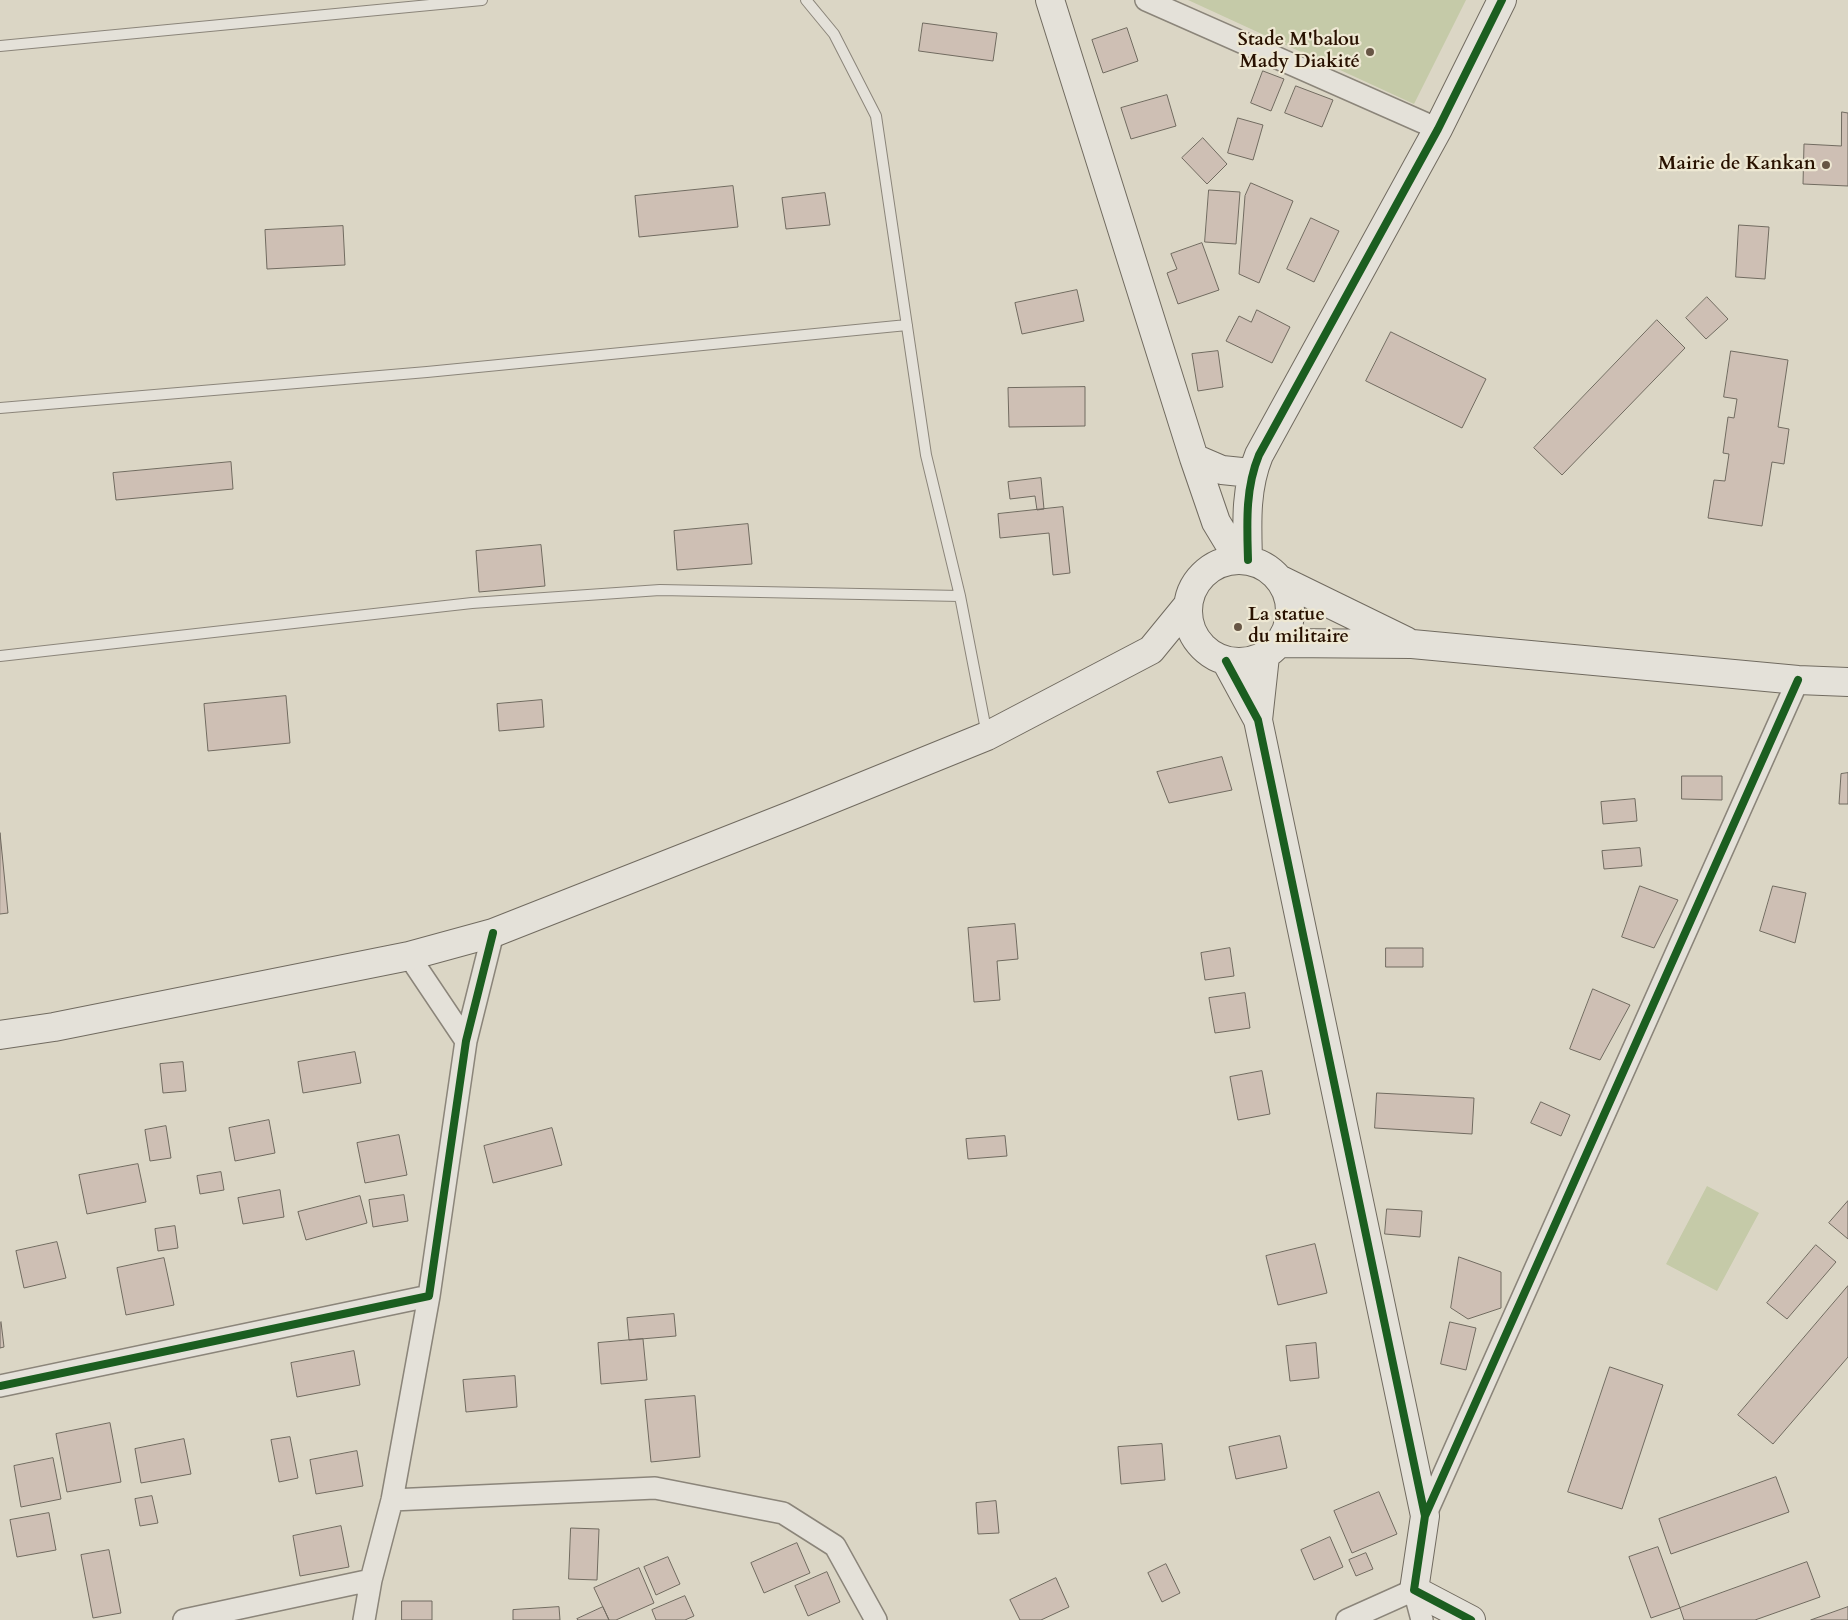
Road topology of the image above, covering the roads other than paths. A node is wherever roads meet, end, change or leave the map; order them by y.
1 (482, 0) edge
2 (806, 0) edge
3 (1050, 0) edge
4 (1146, 0) edge
5 (1502, 0) edge
6 (0, 46) edge
7 (1438, 129) junction
8 (907, 325) junction
9 (0, 408) edge
10 (1194, 458) junction
11 (1251, 473) junction
12 (1216, 522) junction
13 (1243, 560) junction
14 (1207, 570) junction
15 (1279, 579) junction
16 (960, 596) junction
17 (1187, 606) junction
18 (1412, 644) junction
19 (1272, 649) junction
20 (1151, 650) junction
21 (0, 656) edge
22 (1217, 657) junction
23 (1798, 680) junction
24 (1848, 682) edge
25 (1258, 720) junction
26 (987, 736) junction
27 (492, 933) junction
28 (409, 956) junction
29 (0, 1035) edge
30 (466, 1041) junction
31 (429, 1296) junction
32 (0, 1386) edge
33 (392, 1500) junction
34 (1425, 1516) junction
35 (370, 1580) junction
36 (1414, 1590) junction
37 (872, 1619) edge
38 (184, 1620) edge
39 (364, 1620) edge
40 (1347, 1620) edge
41 (1422, 1620) edge
42 (1471, 1620) edge

1 - 6 lane
2 - 8 lane
3 - 10 street
4 - 7 street
5 - 7 street
7 - 11 street
8 - 9 lane
8 - 16 lane
10 - 11 street
10 - 12 street
11 - 13 street
12 - 13 street
12 - 14 street
13 - 14 street
13 - 15 street
14 - 17 street
15 - 18 street
15 - 19 street
16 - 21 lane
16 - 26 lane
17 - 20 street
17 - 22 street
18 - 19 street
18 - 23 street
19 - 22 street
19 - 25 street
20 - 22 street
20 - 26 street
22 - 25 street
23 - 24 street
23 - 34 street
25 - 34 street
26 - 27 street
27 - 28 street
27 - 30 street
28 - 29 street
28 - 30 street
30 - 31 street
31 - 32 street
31 - 33 street
33 - 35 street
33 - 37 street
34 - 36 street
35 - 38 street
35 - 39 street
36 - 40 street
36 - 41 street
36 - 42 street

